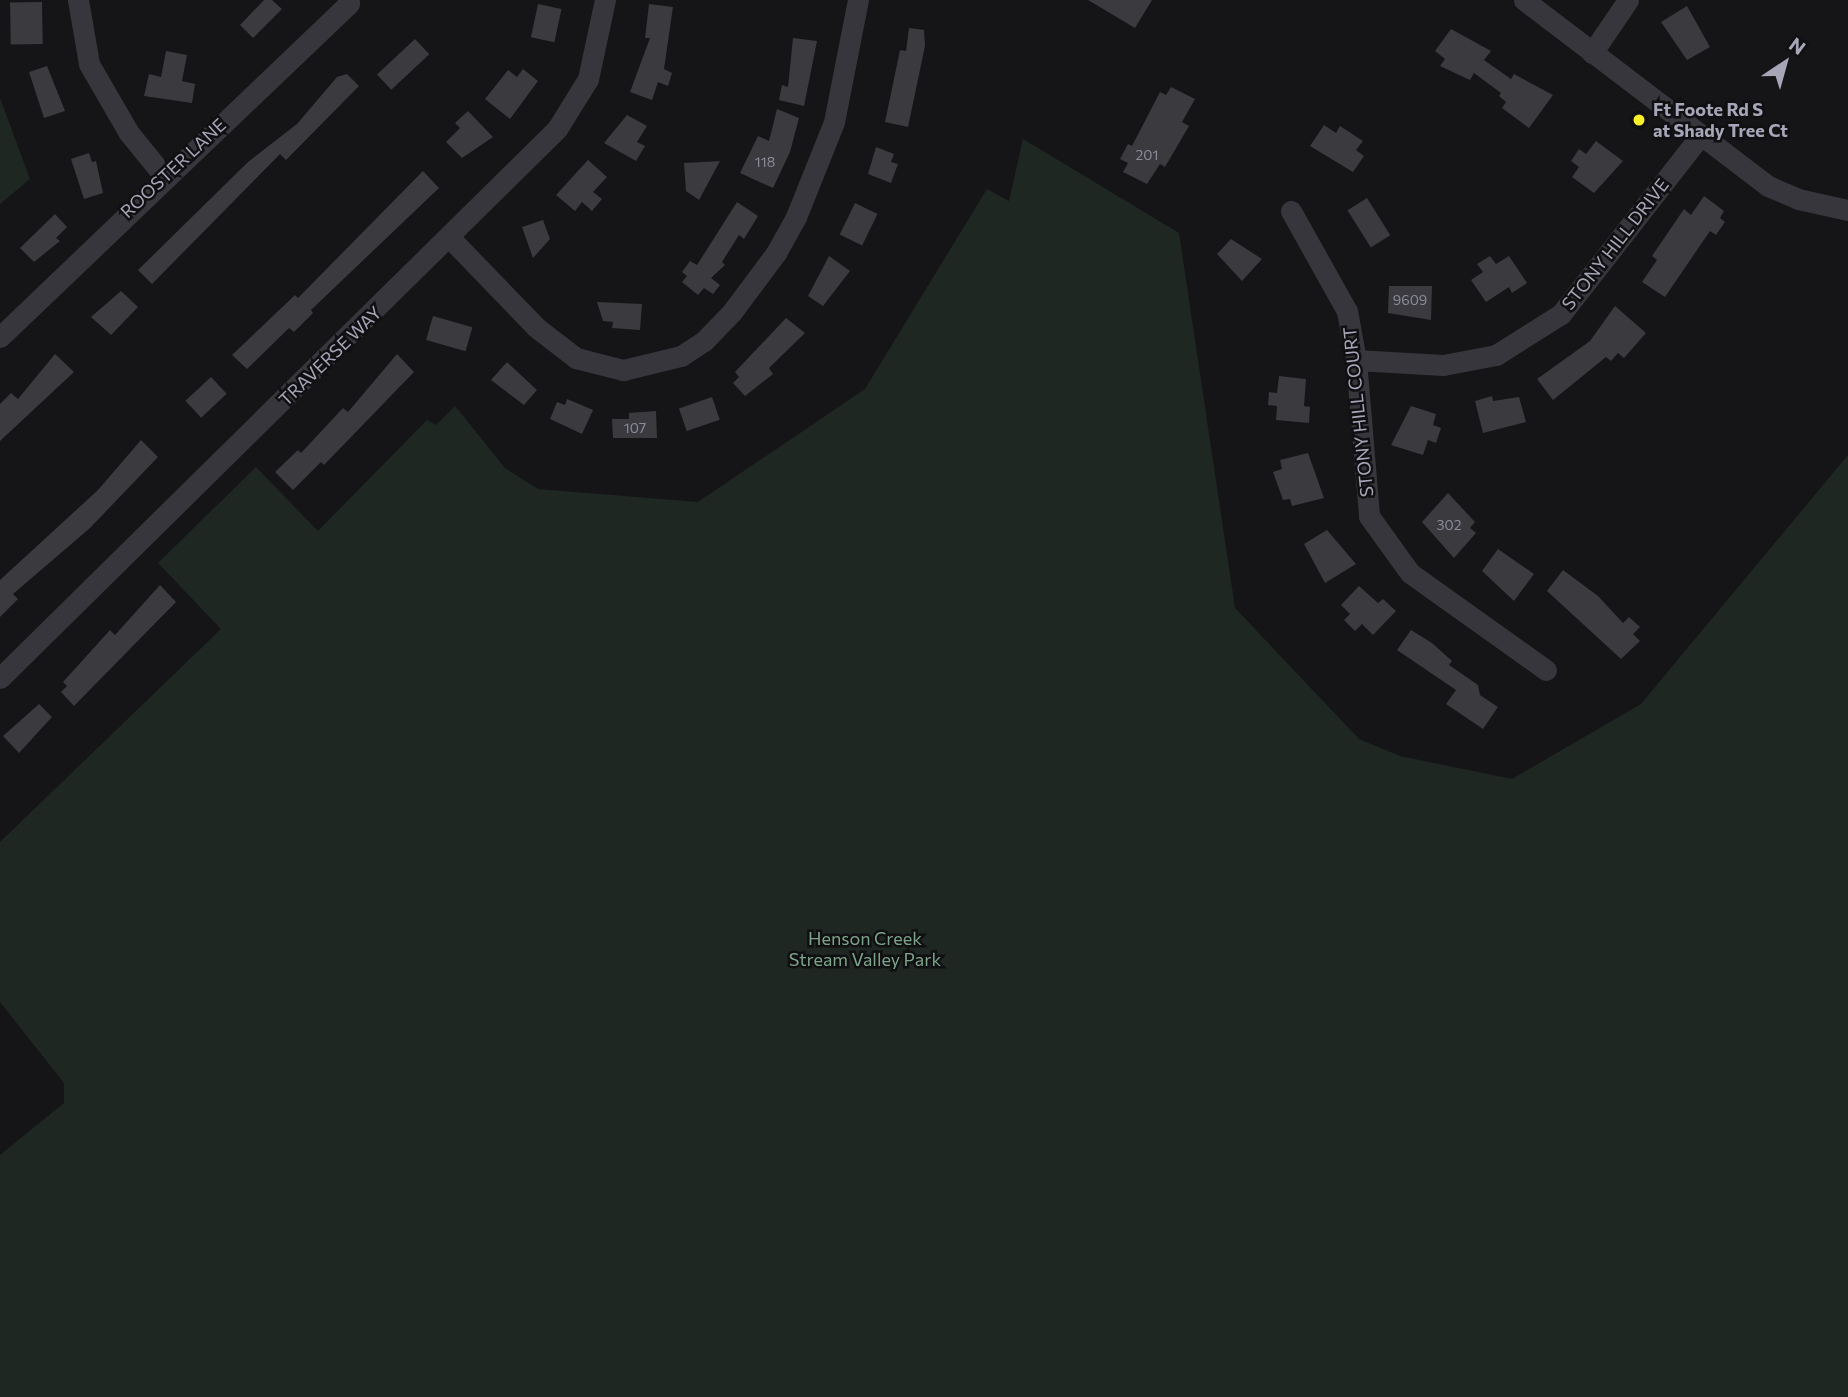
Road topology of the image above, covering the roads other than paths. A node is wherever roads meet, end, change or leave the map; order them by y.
1 (78, 0) edge
2 (605, 0) edge
3 (858, 0) edge
4 (1524, 0) edge
5 (1628, 0) edge
6 (349, 3) dead end
7 (1592, 53) junction
8 (1700, 136) junction
9 (164, 176) junction
10 (1848, 210) edge
11 (1291, 211) dead end
12 (450, 238) junction
13 (0, 337) edge
14 (1356, 360) junction
15 (1546, 670) dead end
16 (0, 678) edge

1 - 9 street
2 - 12 street, TRAVERSE WAY
3 - 12 street
4 - 7 street
5 - 7 street
6 - 9 street, ROOSTER LANE
7 - 8 street
8 - 10 street
8 - 14 street, STONY HILL DRIVE
9 - 13 street, ROOSTER LANE
11 - 14 street, STONY HILL COURT
12 - 16 street, TRAVERSE WAY
14 - 15 street, STONY HILL COURT

